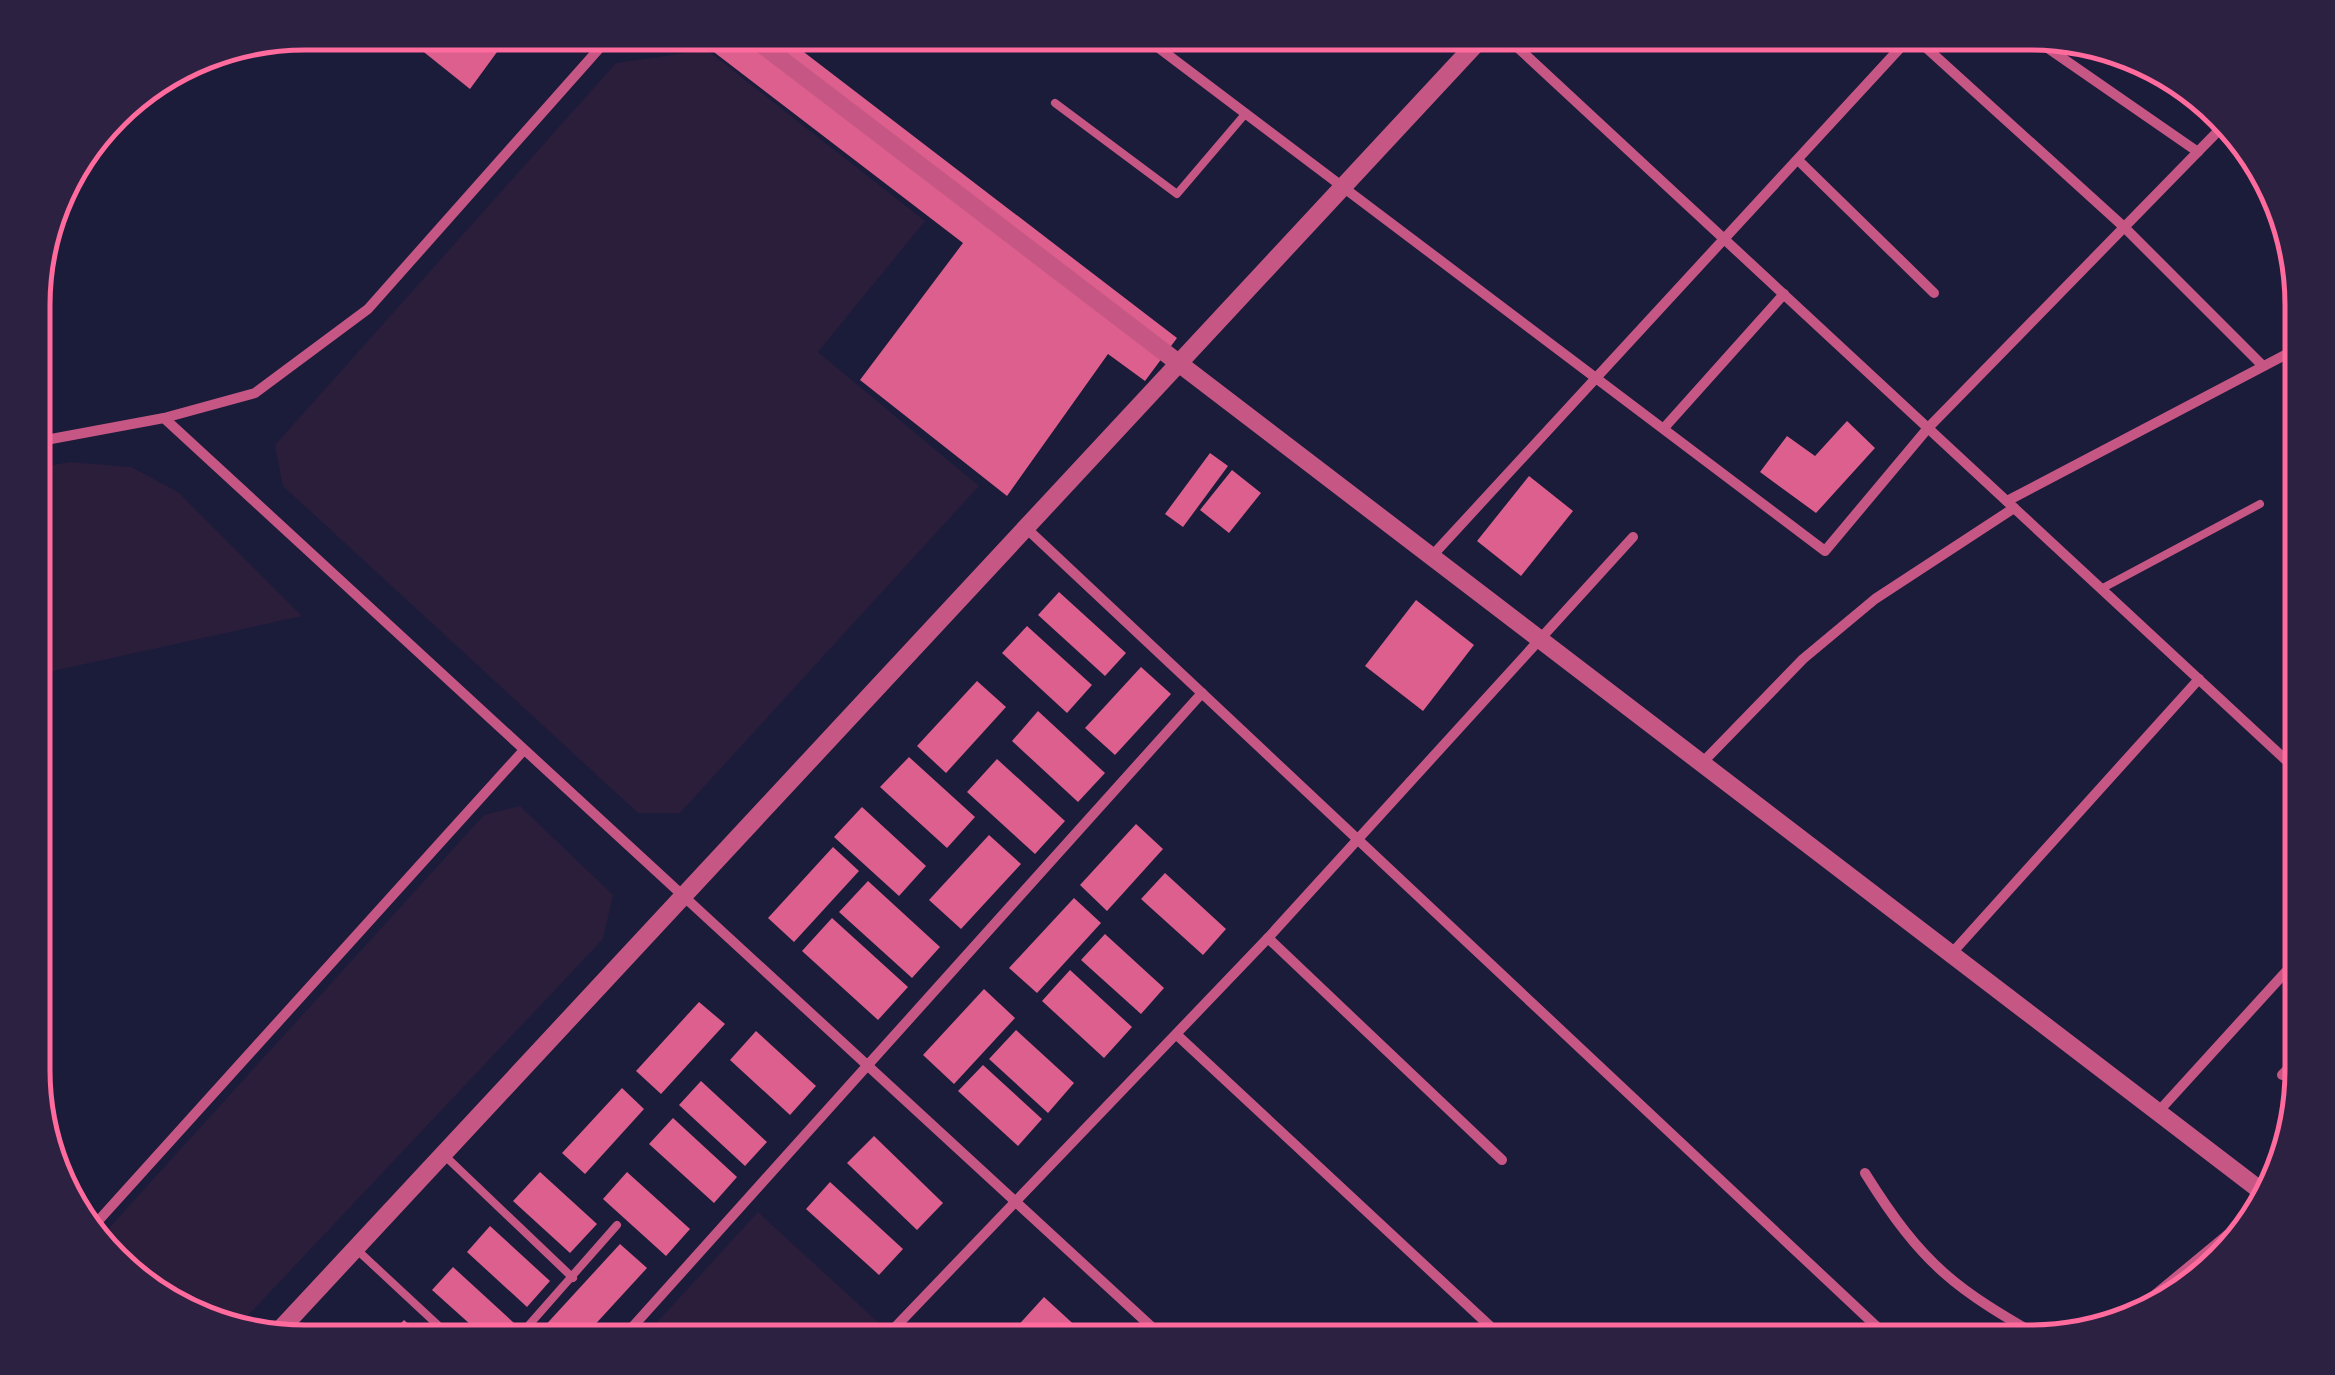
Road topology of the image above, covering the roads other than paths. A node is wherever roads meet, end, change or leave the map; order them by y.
1 (597, 50) edge
2 (770, 50) edge
3 (1163, 50) edge
4 (1469, 50) edge
5 (1521, 50) edge
6 (1897, 50) edge
7 (1929, 50) edge
8 (2054, 51) edge
9 (1055, 103) dead end
10 (1246, 113) junction
11 (2217, 132) edge
12 (2198, 152) junction
13 (1798, 160) junction
14 (1342, 186) junction
15 (2124, 228) junction
16 (1725, 240) junction
17 (1934, 293) dead end
18 (1784, 294) junction
19 (2284, 355) edge
20 (1176, 364) junction
21 (2263, 366) junction
22 (1596, 378) junction
23 (164, 418) junction
24 (1664, 428) junction
25 (1928, 428) junction
26 (50, 439) edge
27 (2010, 504) junction
28 (2260, 504) dead end
29 (1025, 527) junction
30 (1633, 537) dead end
31 (1431, 557) junction
32 (2102, 589) junction
33 (1539, 639) junction
34 (2198, 679) junction
35 (1202, 693) junction
36 (523, 751) junction
37 (2284, 758) edge
38 (1704, 761) junction
39 (1358, 840) junction
40 (683, 895) junction
41 (1268, 938) junction
42 (1952, 953) junction
43 (2284, 974) edge
44 (1177, 1035) junction
45 (868, 1066) junction
46 (2158, 1112) junction
47 (442, 1154) junction
48 (1502, 1160) dead end
49 (1866, 1173) dead end
50 (2256, 1189) edge
51 (1013, 1202) junction
52 (99, 1220) edge
53 (617, 1225) dead end
54 (2221, 1239) edge
55 (356, 1248) junction
56 (573, 1278) junction
57 (2167, 1285) edge
58 (286, 1324) edge
59 (1489, 1324) edge
60 (1874, 1324) edge
61 (2018, 1324) edge
62 (438, 1325) edge
63 (530, 1325) edge
64 (635, 1325) edge
65 (897, 1325) edge
66 (1149, 1325) edge

1 - 23 street
2 - 20 street
3 - 10 street
4 - 14 street
5 - 16 street
6 - 13 street
7 - 15 street
8 - 12 street
9 - 10 lane
10 - 14 street
11 - 12 street
12 - 15 street
13 - 16 street
13 - 17 street
14 - 20 street
14 - 22 street
15 - 21 street
15 - 25 street
16 - 18 street
16 - 22 street
18 - 24 street
18 - 25 street
19 - 21 street
20 - 29 street
20 - 31 street
21 - 27 street
22 - 24 street
22 - 31 street
23 - 26 street
23 - 36 street
24 - 25 street
25 - 27 street
27 - 32 street
27 - 38 street
28 - 32 lane
29 - 35 street
29 - 40 street
30 - 33 street
31 - 33 street
32 - 34 street
33 - 38 street
33 - 39 street
34 - 37 street
34 - 42 street
35 - 39 street
35 - 45 street
36 - 40 street
36 - 52 street
38 - 42 street
39 - 41 street
39 - 60 street
40 - 45 street
40 - 47 street
41 - 44 street
41 - 48 street
42 - 46 street
43 - 46 street
44 - 51 street
44 - 59 street
45 - 51 street
45 - 64 street
46 - 50 street
47 - 55 street
47 - 56 lane
49 - 61 street
51 - 65 street
51 - 66 street
53 - 56 lane
54 - 57 street
55 - 58 street
55 - 62 lane
56 - 63 lane

